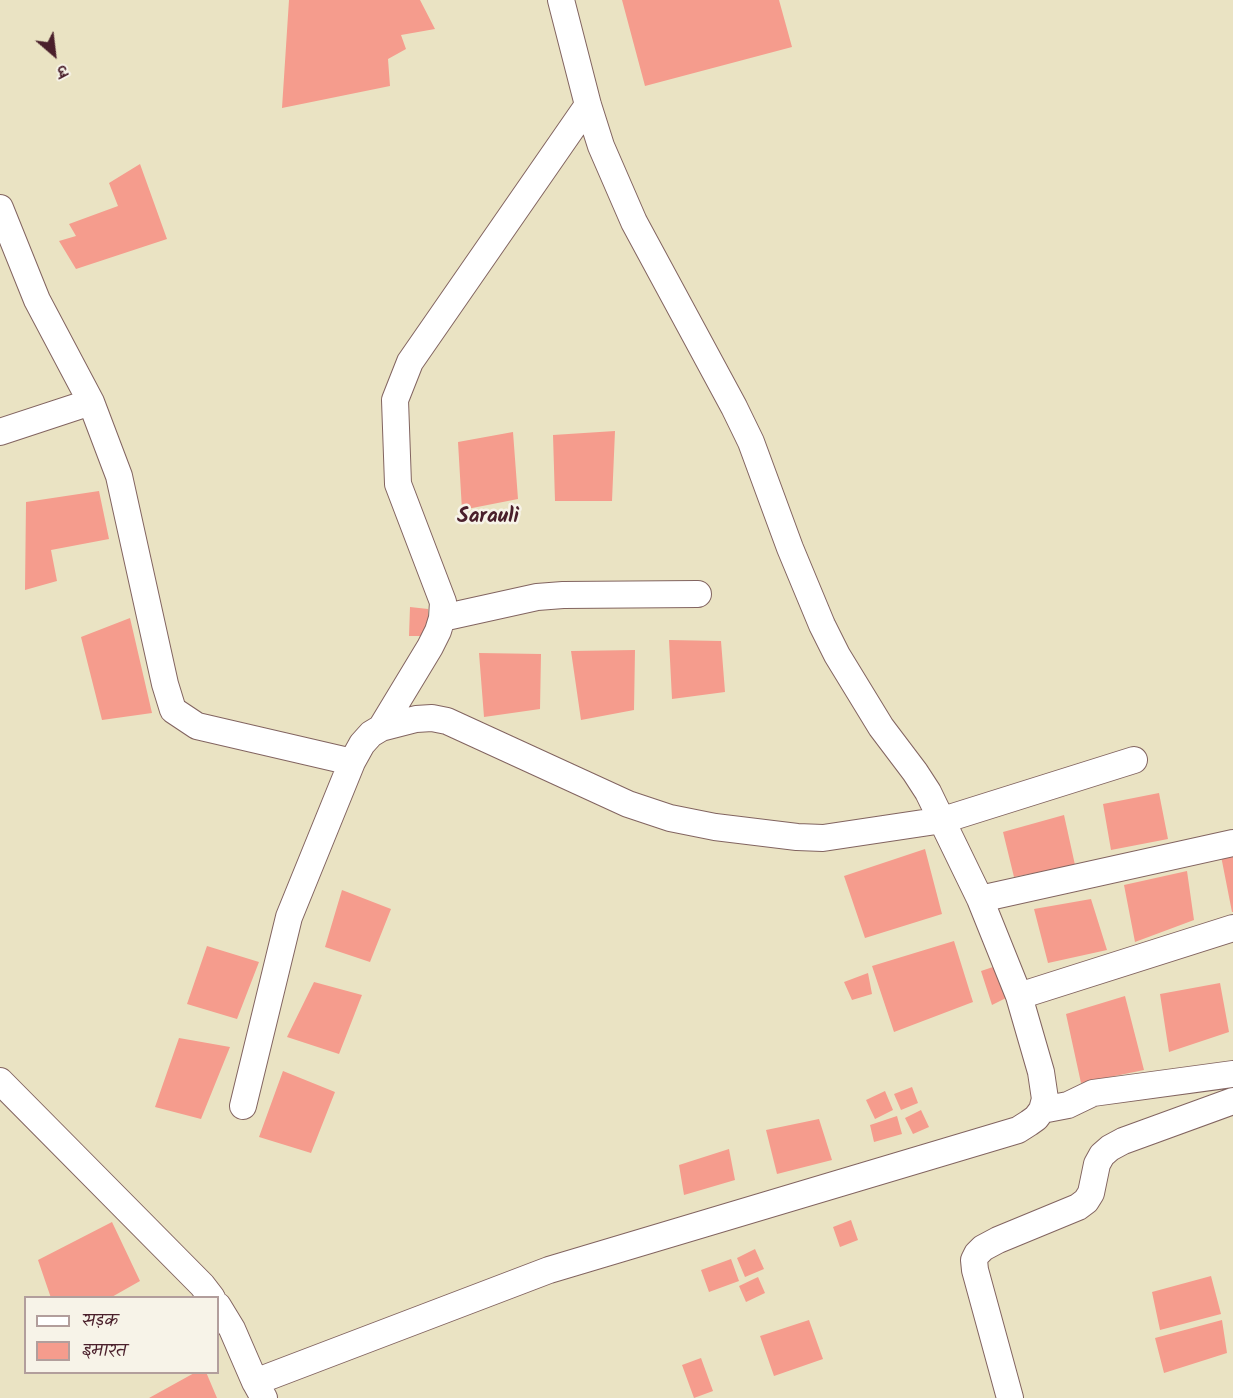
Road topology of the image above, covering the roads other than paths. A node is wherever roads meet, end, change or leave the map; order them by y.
1 (561, 0) edge
2 (588, 105) junction
3 (0, 208) edge
4 (91, 402) junction
5 (0, 432) edge
6 (698, 594) dead end
7 (442, 618) junction
8 (381, 728) junction
9 (1134, 760) dead end
10 (352, 762) junction
11 (943, 820) junction
12 (1233, 843) edge
13 (980, 899) junction
14 (1233, 928) edge
15 (1019, 996) junction
16 (1233, 1074) edge
17 (0, 1081) edge
18 (1233, 1101) edge
19 (243, 1106) dead end
20 (1042, 1110) junction
21 (210, 1296) edge
22 (219, 1308) edge
23 (259, 1390) edge
24 (1010, 1398) edge

1 - 2 street
2 - 7 street
2 - 11 street
3 - 4 street
4 - 5 street
4 - 10 street
6 - 7 street
7 - 8 street
8 - 10 street
8 - 11 street
9 - 11 street
10 - 19 street
11 - 13 street
12 - 13 street
13 - 15 street
14 - 15 street
15 - 20 street
16 - 20 street
17 - 21 street
18 - 24 street
20 - 23 street
22 - 23 street

